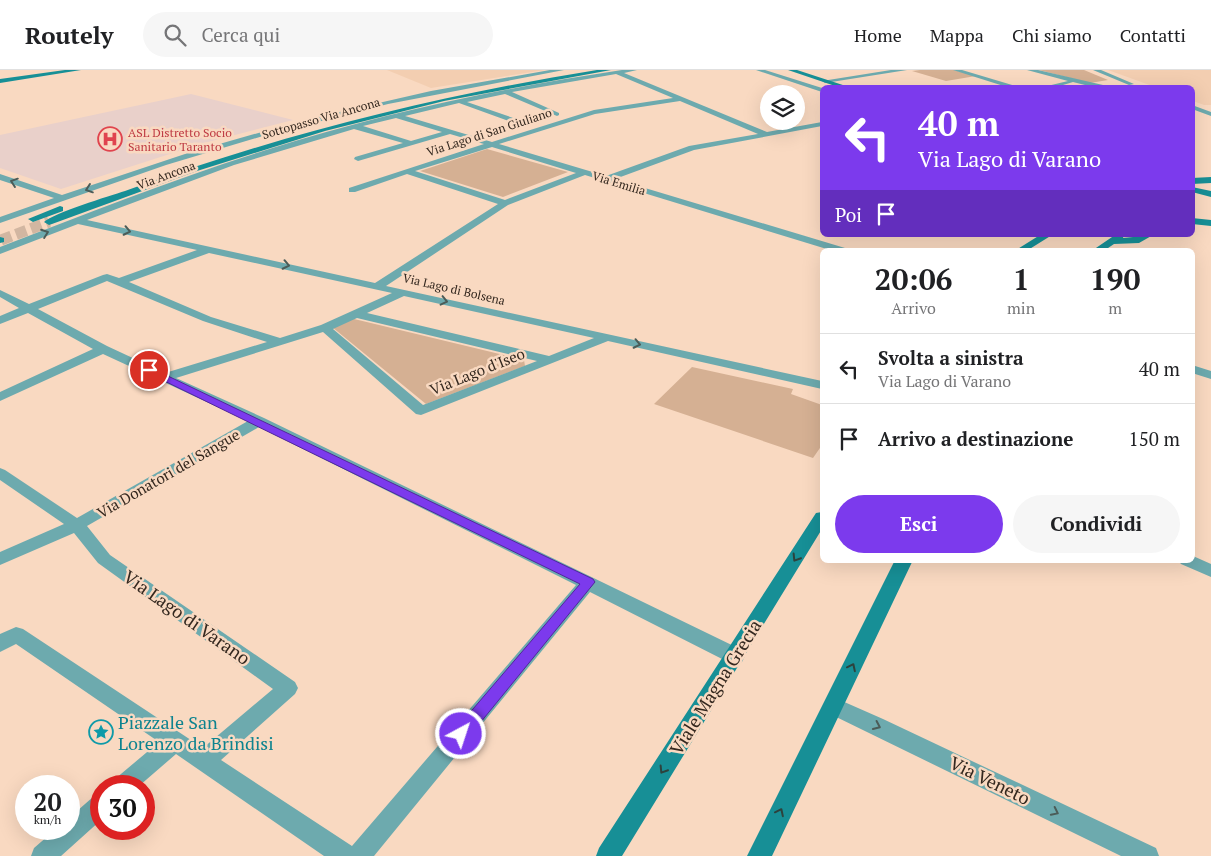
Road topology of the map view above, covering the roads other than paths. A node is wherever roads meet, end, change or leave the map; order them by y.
1 (34, 70) edge
2 (78, 70) edge
3 (561, 70) edge
4 (584, 70) edge
5 (608, 70) edge
6 (634, 70) edge
7 (759, 70) edge
8 (776, 70) edge
9 (791, 70) edge
10 (808, 70) edge
11 (904, 70) edge
12 (956, 70) edge
13 (1030, 70) edge
14 (1096, 70) edge
15 (65, 71) edge
16 (617, 73) junction
17 (0, 75) edge
18 (841, 80) junction
19 (0, 81) edge
20 (825, 81) junction
21 (1076, 81) junction
22 (820, 85) edge
23 (847, 85) edge
24 (850, 85) edge
25 (1008, 85) edge
26 (1057, 85) edge
27 (1094, 85) edge
28 (1134, 85) edge
29 (820, 89) edge
30 (505, 92) junction
31 (418, 95) junction
32 (454, 97) junction
33 (680, 98) junction
34 (1195, 108) edge
35 (1211, 110) edge
36 (1201, 111) junction
37 (1195, 112) edge
38 (557, 114) dead end
39 (1211, 114) edge
40 (396, 116) junction
41 (522, 124) dead end
42 (820, 124) edge
43 (356, 126) junction
44 (345, 129) junction
45 (319, 130) junction
46 (450, 132) junction
47 (766, 134) junction
48 (410, 143) junction
49 (492, 144) junction
50 (358, 159) dead end
51 (407, 171) junction
52 (584, 172) junction
53 (0, 177) edge
54 (607, 179) junction
55 (1211, 180) edge
56 (1195, 182) edge
57 (1211, 185) edge
58 (1195, 188) edge
59 (1195, 189) edge
60 (352, 190) dead end
61 (1211, 194) edge
62 (62, 198) junction
63 (505, 203) junction
64 (1195, 215) edge
65 (1208, 216) edge
66 (33, 219) tunnel mouth
67 (0, 220) edge
68 (79, 221) junction
69 (1195, 221) edge
70 (49, 222) tunnel mouth
71 (1211, 223) edge
72 (1044, 237) edge
73 (1119, 237) edge
74 (1143, 237) edge
75 (1111, 241) junction
76 (834, 248) edge
77 (1024, 248) edge
78 (1101, 248) edge
79 (210, 249) junction
80 (0, 251) edge
81 (119, 282) junction
82 (378, 286) junction
83 (0, 292) edge
84 (404, 292) junction
85 (30, 309) junction
86 (355, 314) junction
87 (0, 320) edge
88 (325, 328) junction
89 (608, 337) junction
90 (280, 342) junction
91 (103, 349) junction
92 (549, 360) junction
93 (1195, 370) edge
94 (1211, 375) edge
95 (165, 377) junction
96 (820, 385) edge
97 (0, 398) edge
98 (259, 421) junction
99 (0, 473) edge
100 (820, 520) edge
101 (77, 524) junction
102 (0, 559) edge
103 (903, 563) edge
104 (1194, 563) edge
105 (1211, 571) edge
106 (588, 582) junction
107 (0, 644) edge
108 (735, 656) junction
109 (833, 706) junction
110 (174, 742) junction
111 (203, 762) junction
112 (136, 775) edge
113 (90, 815) edge
114 (43, 856) edge
115 (345, 856) edge
116 (359, 856) edge
117 (608, 856) edge
118 (759, 856) edge
119 (1147, 856) edge

1 - 17 street
2 - 15 street
3 - 31 street
4 - 32 street, Sottopasso Via Ancona
5 - 32 street, Sottopasso Via Ancona
6 - 16 street, Via Ancona
7 - 29 street
8 - 22 street
9 - 20 street
10 - 18 street
11 - 18 street
12 - 25 street
13 - 21 street
14 - 28 street
15 - 19 street
16 - 30 street, Via Ancona
16 - 33 street
18 - 20 street
18 - 24 street
20 - 23 street
21 - 26 street
21 - 27 street
30 - 32 street, Via Ancona
30 - 38 street
31 - 32 street
31 -> 62 street, Via Ancona
32 - 40 street, Via Ancona
32 - 41 street
32 - 45 street, Sottopasso Via Ancona
32 - 66 street, Sottopasso Via Ancona
33 - 47 street
33 - 49 street, Via Lago di San Giuliano
34 - 36 street
35 - 36 street
36 - 37 street
36 - 39 street
40 - 43 street, Via Ancona
40 - 46 street, Via Emilia
42 - 47 street
43 - 44 street, Via Ancona
43 - 48 street
44 - 45 street
44 - 68 street, Via Ancona
45 - 70 street, Sottopasso Via Ancona
46 - 48 street
46 - 49 street, Via Emilia
47 - 54 street
48 - 50 street
49 - 51 street, Via Lago di San Giuliano
49 - 52 street, Via Emilia
51 - 60 street
51 - 63 street, Via Lago di San Giuliano
52 - 54 street, Via Emilia
52 - 63 street
62 -> 53 street
54 - 76 street, Via Emilia
55 - 56 street
57 - 58 street
59 - 61 street
62 - 67 street, Via Ancona
63 - 82 street
64 - 65 street
68 -> 79 street, Via Lago di Bolsena
80 -> 68 street, Via Ancona
69 - 71 street
72 - 77 street
73 - 75 street
74 - 75 street
75 - 78 street
79 - 81 street
79 -> 82 street, Via Lago di Bolsena
81 - 85 street
81 - 90 street
82 - 84 street, Via Lago di Bolsena
83 - 85 street
84 - 86 street
84 -> 89 street, Via Lago di Bolsena
85 - 87 street
85 - 91 street
86 - 88 street
86 - 92 street
88 - 90 street
88 - 92 street, Via Lago d'Iseo
89 - 92 street, Via Lago d'Iseo
89 -> 96 street, Via Lago di Bolsena
90 - 95 street
91 - 95 street
91 - 97 street
93 - 94 street
95 - 98 street
98 - 101 street, Via Donatori del Sangue
98 - 106 street
99 - 101 street, Via Lago di Varano
100 -> 108 street, Viale Magna Grecia
101 - 102 street, Via Donatori del Sangue
101 - 111 street, Via Lago di Varano
109 -> 103 street
104 - 105 street
106 - 108 street
106 - 116 street
107 - 110 street
108 -> 117 street, Viale Magna Grecia
118 -> 109 street
109 -> 119 street, Via Veneto
110 - 111 street
110 - 112 street
111 - 115 street
113 - 114 street

